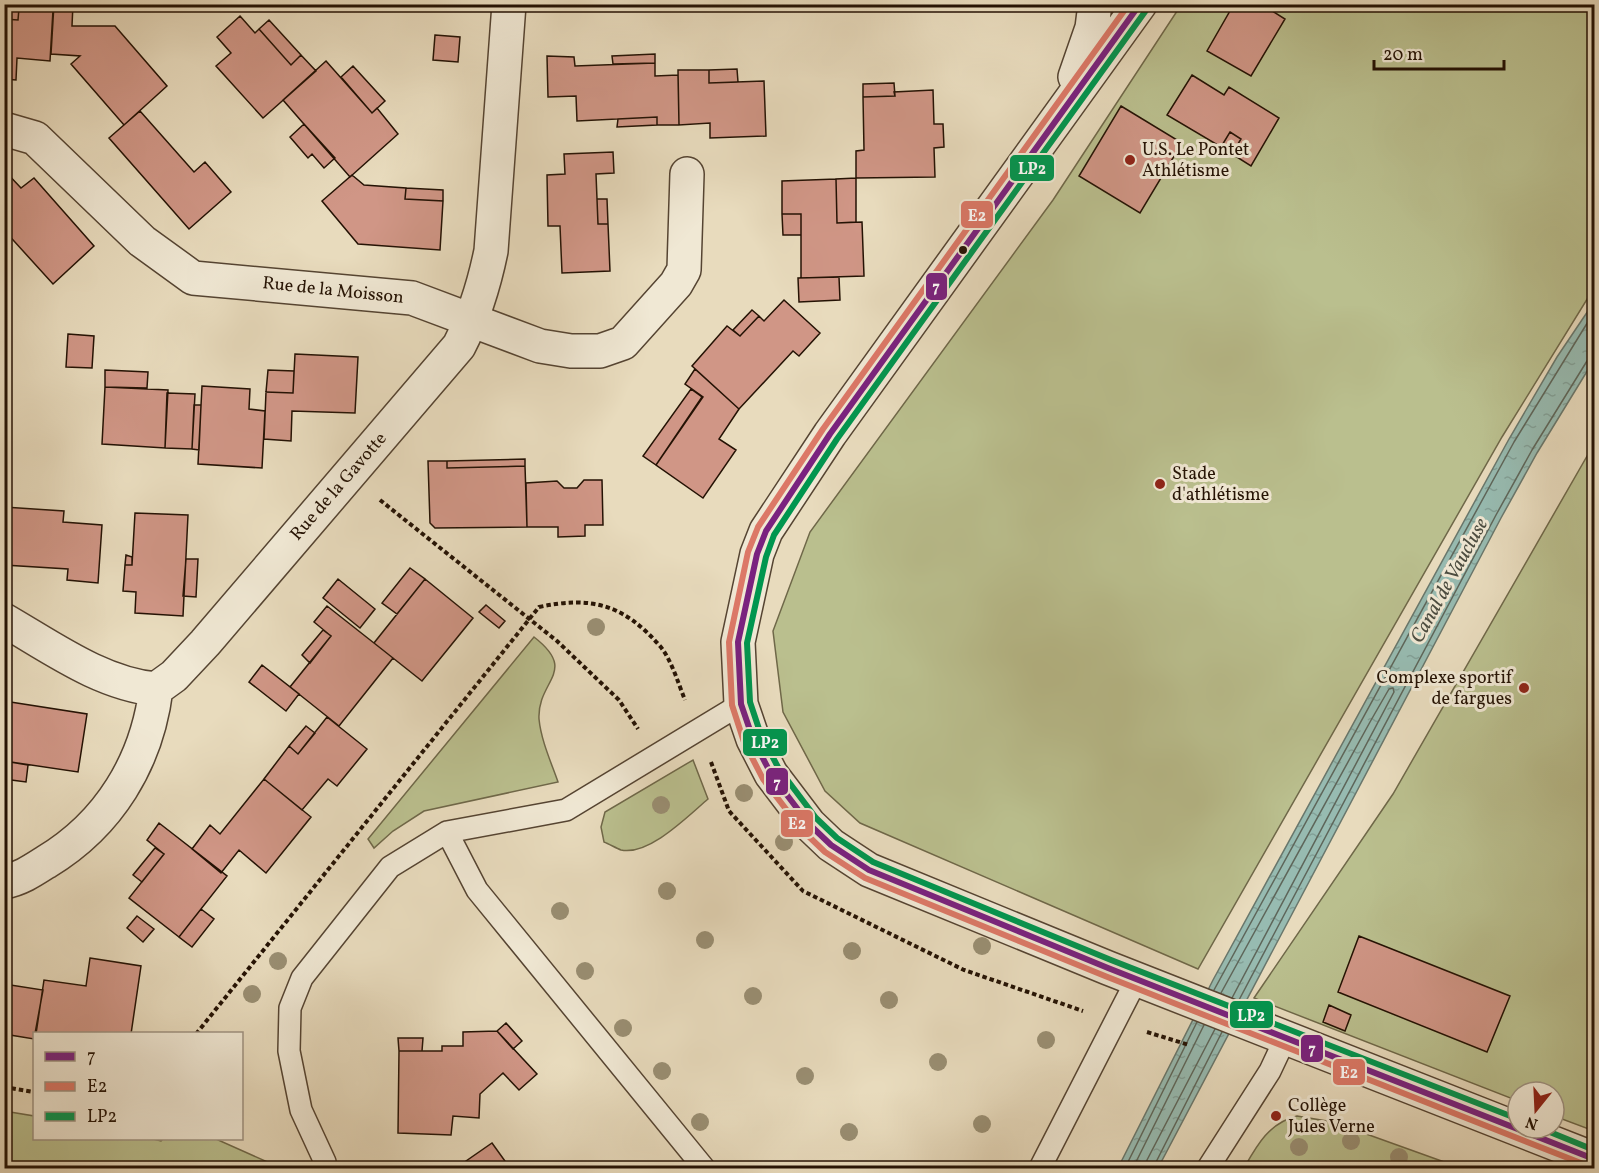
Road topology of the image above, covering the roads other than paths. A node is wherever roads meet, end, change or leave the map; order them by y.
1 (509, 4) edge
2 (1140, 4) edge
3 (1094, 5) edge
4 (1060, 115) junction
5 (4, 129) edge
6 (687, 174) dead end
7 (472, 321) junction
8 (4, 620) edge
9 (156, 689) junction
10 (741, 704) junction
11 (447, 832) junction
12 (4, 882) edge
13 (1137, 979) junction
14 (1286, 1037) junction
15 (1594, 1159) edge
16 (324, 1162) dead end
17 (702, 1168) edge
18 (1040, 1168) edge
19 (1208, 1168) edge

1 - 7 street, Rue de la Gavotte
2 - 4 street
3 - 4 street
4 - 10 street
5 - 7 street, Rue de la Moisson
6 - 7 street, Rue de la Moisson
7 - 9 street, Rue de la Gavotte
8 - 9 street
9 - 12 street
10 - 11 lane
10 - 13 street
11 - 16 lane
11 - 17 lane
13 - 14 street
13 - 18 lane
14 - 15 street
14 - 19 lane

